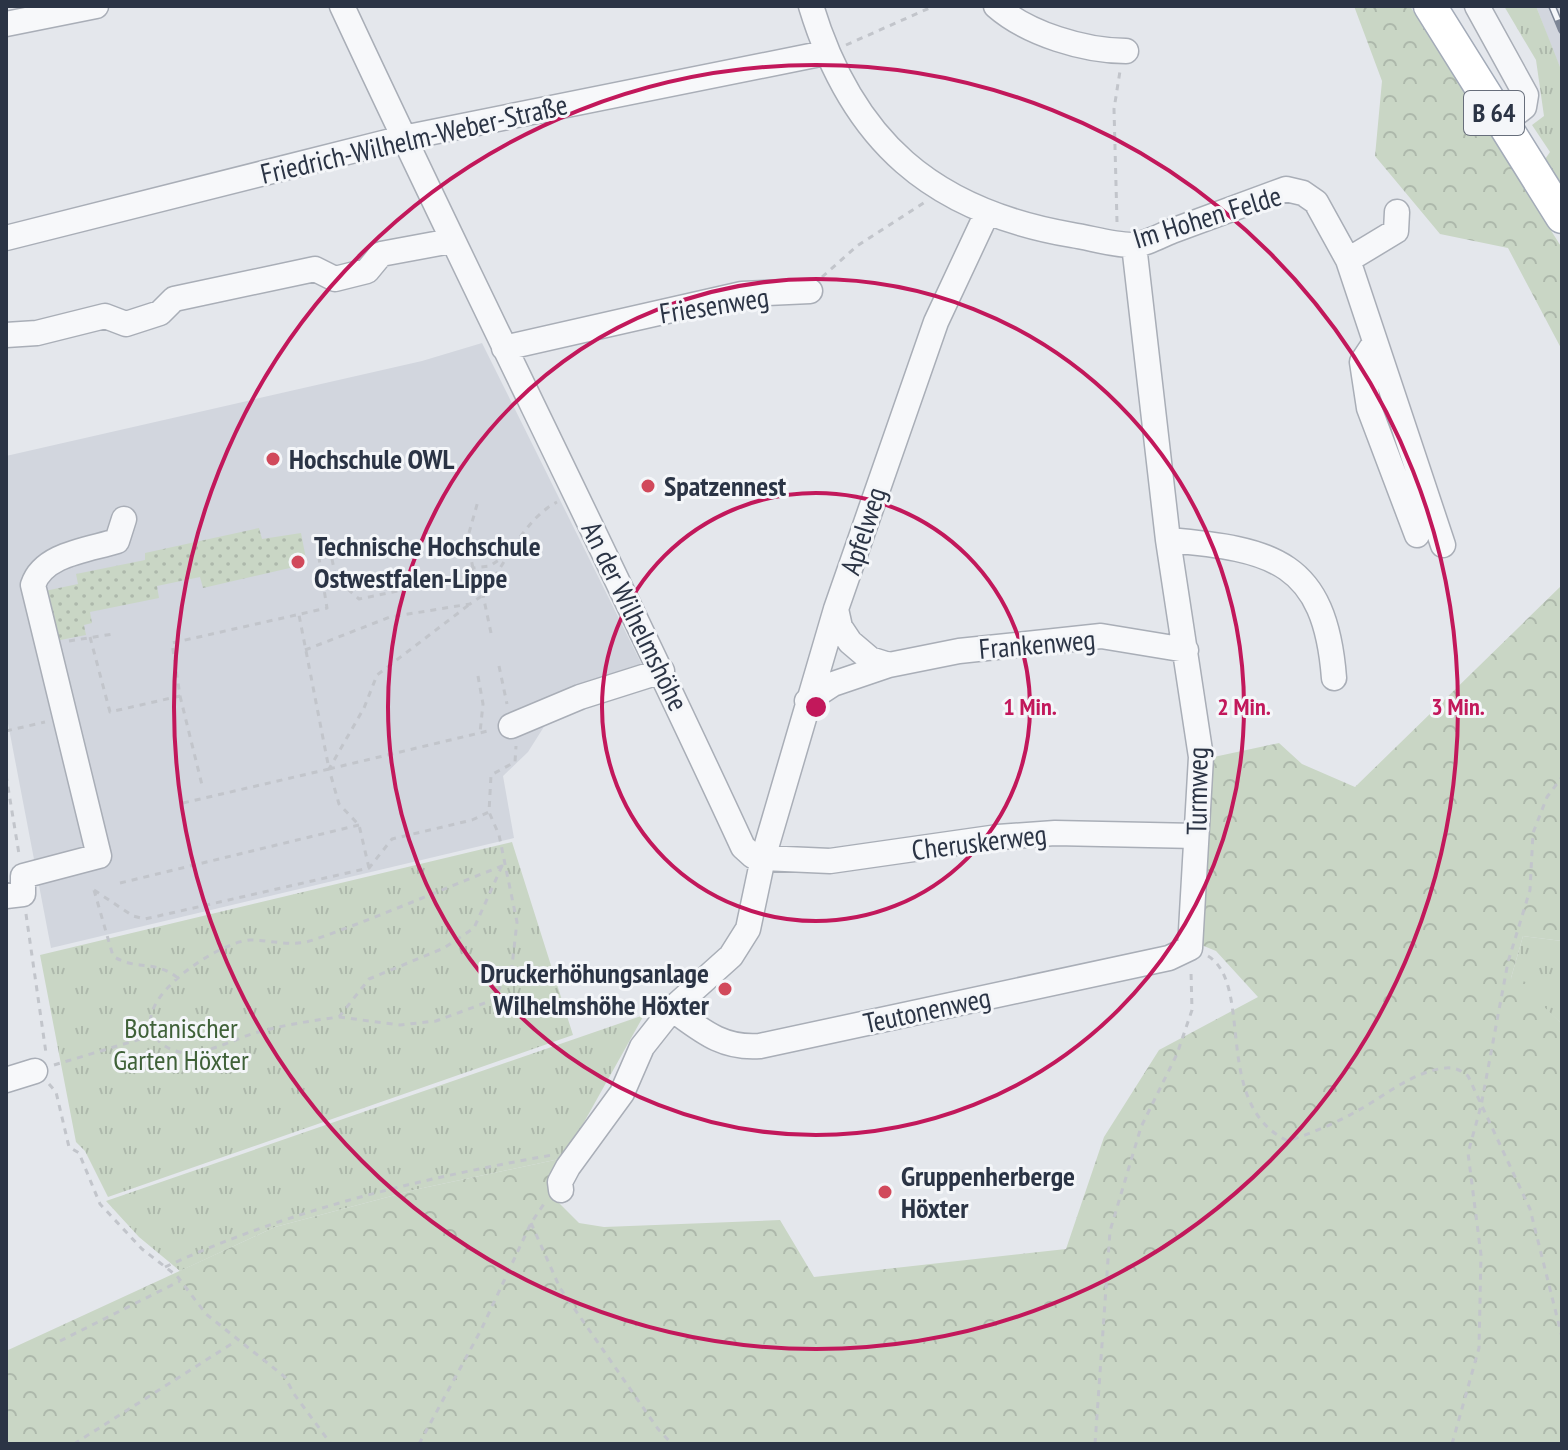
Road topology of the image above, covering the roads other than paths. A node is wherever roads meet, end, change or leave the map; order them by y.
1 (96, 6) edge
2 (342, 6) edge
3 (811, 6) edge
4 (996, 6) edge
5 (1430, 6) edge
6 (1477, 6) edge
7 (6, 24) edge
8 (1126, 51) road end
9 (825, 53) junction
10 (1501, 125) junction
11 (403, 138) junction
12 (1397, 212) dead end
13 (987, 213) junction
14 (1562, 217) edge
15 (6, 238) edge
16 (451, 241) junction
17 (1126, 244) junction
18 (1348, 260) junction
19 (810, 291) road end
20 (6, 335) edge
21 (1374, 344) junction
22 (504, 348) junction
23 (124, 519) dead end
24 (1417, 535) dead end
25 (1168, 540) junction
26 (1443, 545) dead end
27 (836, 609) junction
28 (1186, 650) junction
29 (889, 665) junction
30 (662, 671) junction
31 (1334, 678) dead end
32 (807, 701) junction
33 (511, 726) road end
34 (1196, 836) junction
35 (763, 858) junction
36 (17, 889) edge
37 (1190, 948) joint
38 (672, 1009) junction
39 (35, 1071) road end
40 (6, 1080) edge
41 (561, 1186) road end

1 - 7 street
2 - 11 street, An der Wilhelmshöhe
3 - 9 street, Im Hohen Felde
4 - 8 street
5 - 10 main road, B 64
6 - 10 street
9 - 11 street, Friedrich-Wilhelm-Weber-Straße
9 - 13 street, Im Hohen Felde
10 - 14 main road, B 64
11 - 15 street, Friedrich-Wilhelm-Weber-Straße
11 - 16 street, An der Wilhelmshöhe
12 - 18 street
13 - 17 street, Im Hohen Felde
13 - 27 street, Apfelweg
16 - 20 street
16 - 22 street, An der Wilhelmshöhe
17 - 18 street, Im Hohen Felde
17 - 25 street, Turmweg
18 - 21 street, Im Hohen Felde
19 - 22 street, Friesenweg
21 - 24 street
21 - 26 street, Im Hohen Felde
22 - 30 street, An der Wilhelmshöhe
23 - 36 street
25 - 28 street, Turmweg
25 - 31 street
27 - 29 street
27 - 32 street, Apfelweg
28 - 29 street, Frankenweg
28 - 34 street, Turmweg
29 - 32 street, Frankenweg
30 - 33 street
30 - 35 street, An der Wilhelmshöhe
32 - 35 street, Apfelweg
34 - 35 street, Cheruskerweg
34 - 37 street, Turmweg
35 - 38 street
37 - 38 street, Teutonenweg
38 - 41 street
39 - 40 street

